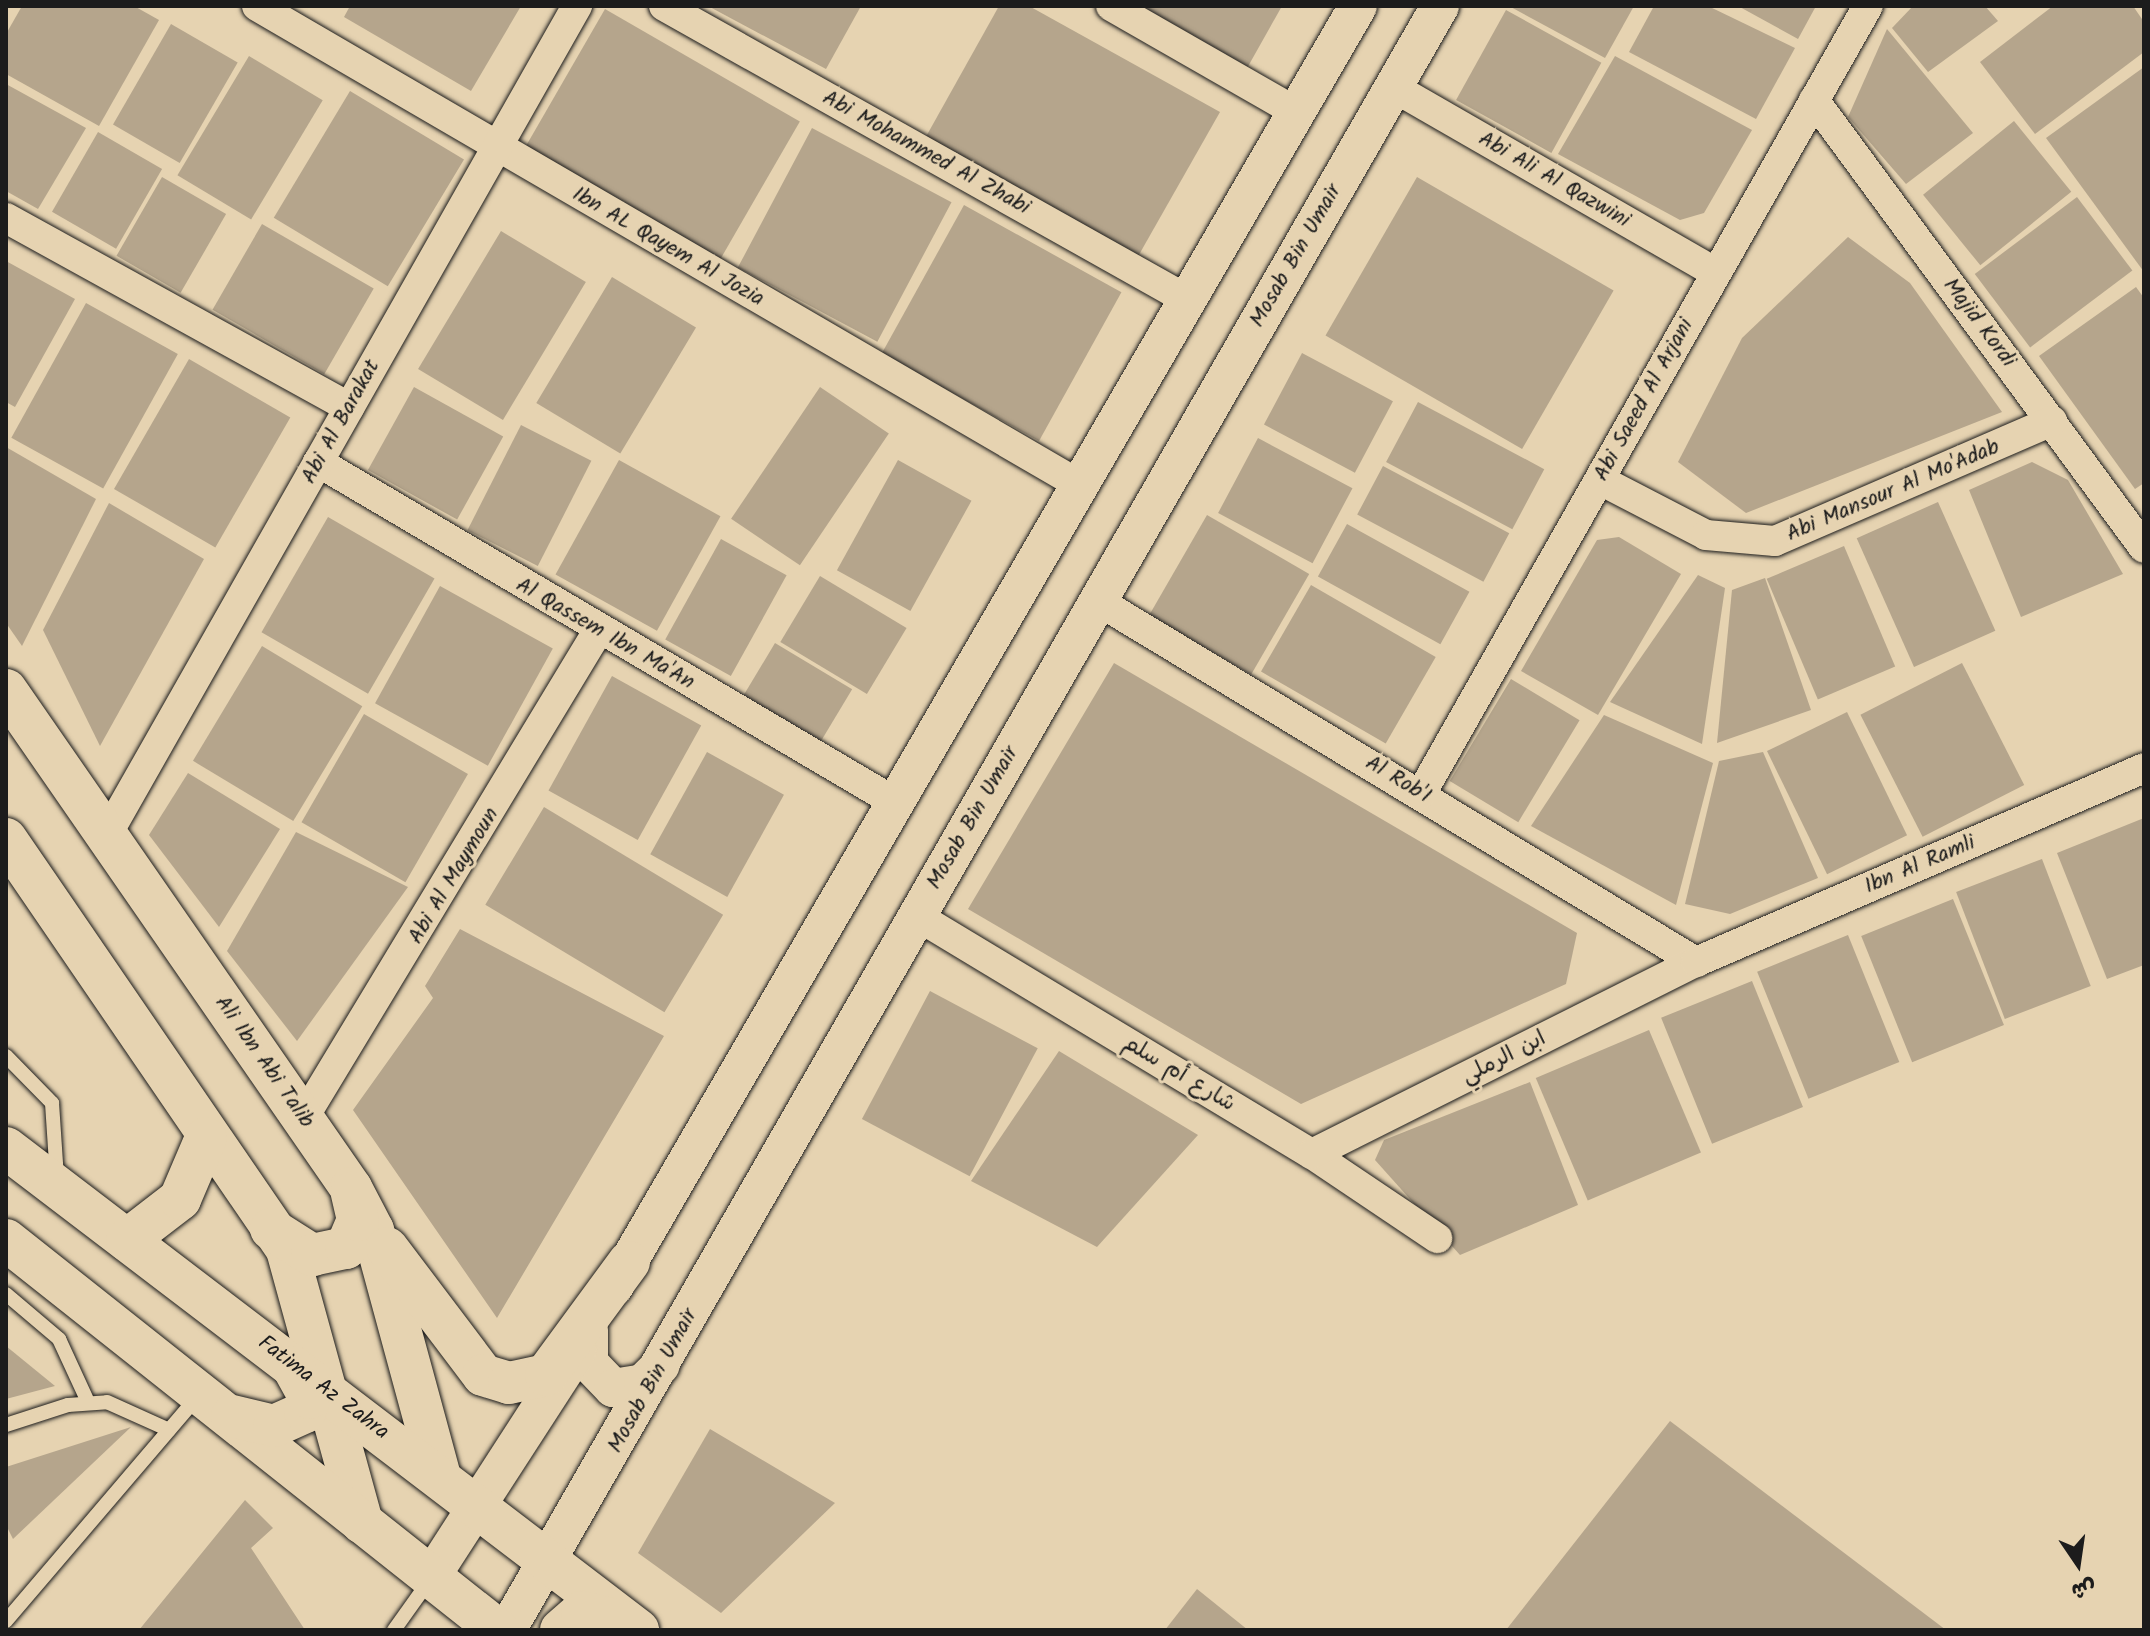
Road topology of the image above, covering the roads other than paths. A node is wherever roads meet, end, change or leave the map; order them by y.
1 (257, 6) edge
2 (577, 6) edge
3 (664, 6) edge
4 (1111, 6) edge
5 (1358, 6) edge
6 (1440, 6) edge
7 (1868, 6) edge
8 (1393, 87) junction
9 (1814, 100) junction
10 (1296, 112) junction
11 (497, 149) junction
12 (6, 218) edge
13 (1715, 272) junction
14 (1188, 300) junction
15 (349, 407) junction
16 (2052, 421) junction
17 (318, 462) junction
18 (1600, 480) junction
19 (1080, 485) junction
20 (2144, 548) edge
21 (1098, 601) junction
22 (598, 631) junction
23 (6, 690) edge
24 (2144, 768) edge
25 (1421, 794) junction
26 (895, 802) junction
27 (105, 838) junction
28 (6, 839) edge
29 (917, 916) junction
30 (1696, 962) junction
31 (6, 1056) edge
32 (304, 1117) junction
33 (206, 1138) junction
34 (6, 1148) edge
35 (1312, 1154) junction
36 (57, 1186) junction
37 (351, 1188) junction
38 (271, 1229) junction
39 (373, 1230) junction
40 (1437, 1238) dead end
41 (6, 1240) edge
42 (127, 1240) junction
43 (629, 1262) junction
44 (6, 1294) edge
45 (589, 1330) junction
46 (662, 1364) junction
47 (308, 1378) junction
48 (88, 1402) junction
49 (216, 1404) junction
50 (6, 1425) edge
51 (169, 1430) junction
52 (439, 1473) junction
53 (480, 1507) junction
54 (362, 1523) junction
55 (551, 1561) junction
56 (431, 1577) junction
57 (6, 1621) edge
58 (635, 1628) edge
59 (394, 1630) edge
60 (498, 1630) edge
61 (507, 1630) edge
62 (561, 1630) edge

1 - 11 street, Ibn AL Qayem Al Jozia
2 - 11 street, Abi Al Barakat
3 - 14 street, Abi Mohammed Al Zhabi
4 - 10 street
5 - 10 street
6 - 8 street, Mosab Bin Umair
7 - 9 street, Abi Saeed Al Arjani
8 - 13 street, Abi Ali Al Qazwini
8 - 21 street, Mosab Bin Umair
9 - 13 street, Abi Saeed Al Arjani
9 - 16 street, Majid Kordi
10 - 14 street
11 - 15 street, Abi Al Barakat
11 - 19 street, Ibn AL Qayem Al Jozia
12 - 15 street
13 - 18 street, Abi Saeed Al Arjani
14 - 19 street
15 - 17 street, Abi Al Barakat
16 - 18 street, Abi Mansour Al Mo'Adab
16 - 20 street, Majid Kordi
17 - 22 street, Al Qassem Ibn Ma'An
17 - 27 street, Abi Al Barakat
18 - 25 street, Abi Saeed Al Arjani
19 - 26 street
21 - 25 street, Al Rob'I
21 - 29 street, Mosab Bin Umair
22 - 26 street, Al Qassem Ibn Ma'An
22 - 32 street, Abi Al Maymoun
23 - 27 main road, Ali Ibn Abi Talib
24 - 30 street, Ibn Al Ramli
25 - 30 street, Al Rob'I
26 - 43 street
27 - 32 main road, Ali Ibn Abi Talib
28 - 33 main road
29 - 35 street, شارع أم سلم
29 - 46 street, Mosab Bin Umair
30 - 35 street, ابن الرملي
31 - 36 lane
32 - 37 main road, Ali Ibn Abi Talib
33 - 38 main road
33 - 42 main road
34 - 36 main road, Fatima Az Zahra
35 - 40 street, شارع أم سلم
36 - 42 main road, Fatima Az Zahra
37 - 38 main road
37 - 39 main road, Ali Ibn Abi Talib
38 - 47 main road
39 - 43 main road
39 - 52 main road, Ali Ibn Abi Talib
41 - 49 main road
42 - 47 main road, Fatima Az Zahra
43 - 45 street
44 - 48 lane
45 - 46 street
45 - 53 street
46 - 55 street, Mosab Bin Umair
47 - 49 main road
47 - 52 main road, Fatima Az Zahra
47 - 54 main road
48 - 50 lane
48 - 51 lane
49 - 51 lane
49 - 54 main road
51 - 57 lane
52 - 53 main road, Fatima Az Zahra
53 - 55 main road, Fatima Az Zahra
53 - 56 street
54 - 56 main road
55 - 58 main road, Fatima Az Zahra
55 - 61 street, Mosab Bin Umair
56 - 59 lane
56 - 60 main road
58 - 62 main road

